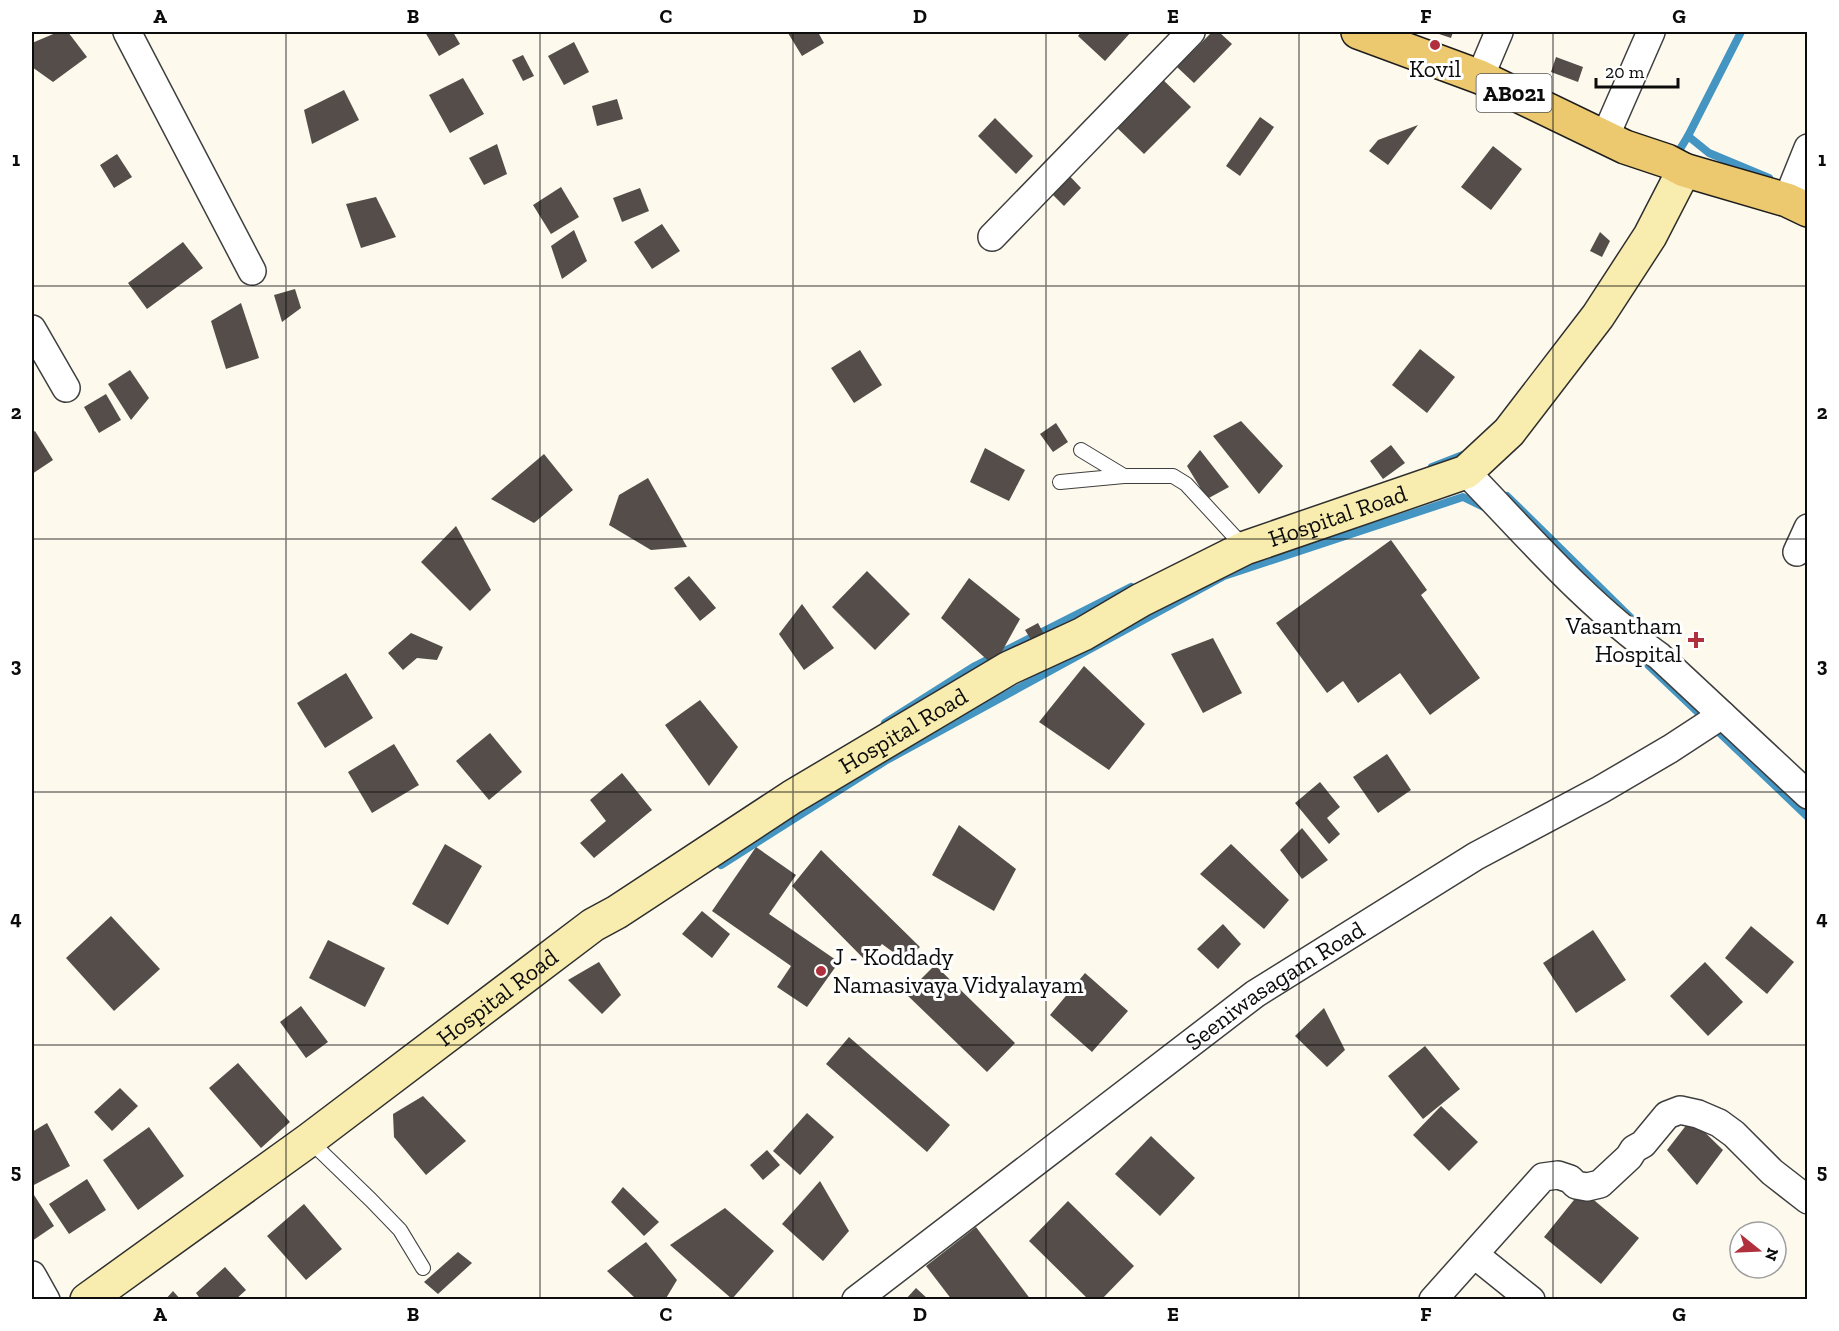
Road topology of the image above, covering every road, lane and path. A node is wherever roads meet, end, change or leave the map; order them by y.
1 (127, 32) edge
2 (1191, 32) edge
3 (1499, 32) edge
4 (1651, 32) edge
5 (1373, 35) edge
6 (1480, 77) junction
7 (1605, 137) junction
8 (1808, 148) edge
9 (1684, 170) junction
10 (1797, 205) edge
11 (992, 237) dead end
12 (252, 271) dead end
13 (32, 329) edge
14 (66, 388) dead end
15 (1081, 450) dead end
16 (1466, 472) junction
17 (1124, 476) junction
18 (1060, 482) dead end
19 (1808, 528) edge
20 (1245, 548) junction
21 (1797, 552) dead end
22 (1722, 715) junction
23 (1808, 795) edge
24 (309, 1140) junction
25 (1808, 1200) edge
26 (1475, 1255) junction
27 (423, 1268) dead end
28 (32, 1275) edge
29 (46, 1299) edge
30 (87, 1299) edge
31 (856, 1299) edge
32 (1433, 1299) edge
33 (1531, 1299) edge

1 - 12 street
2 - 11 street
3 - 6 street
4 - 7 street
5 - 6 main road, AB021
6 - 7 main road, AB021
7 - 9 main road, AB021
8 - 10 street
9 - 10 main road, AB021
9 - 16 street, Hospital Road
13 - 14 street
15 - 17 lane
16 - 20 street, Hospital Road
16 - 22 street
17 - 18 lane
17 - 20 lane
19 - 21 street
20 - 24 street, Hospital Road
22 - 23 street
22 - 31 street, Seeniwasagam Road
24 - 27 lane
24 - 30 street, Hospital Road
25 - 26 street
26 - 32 street
26 - 33 street
28 - 29 street

